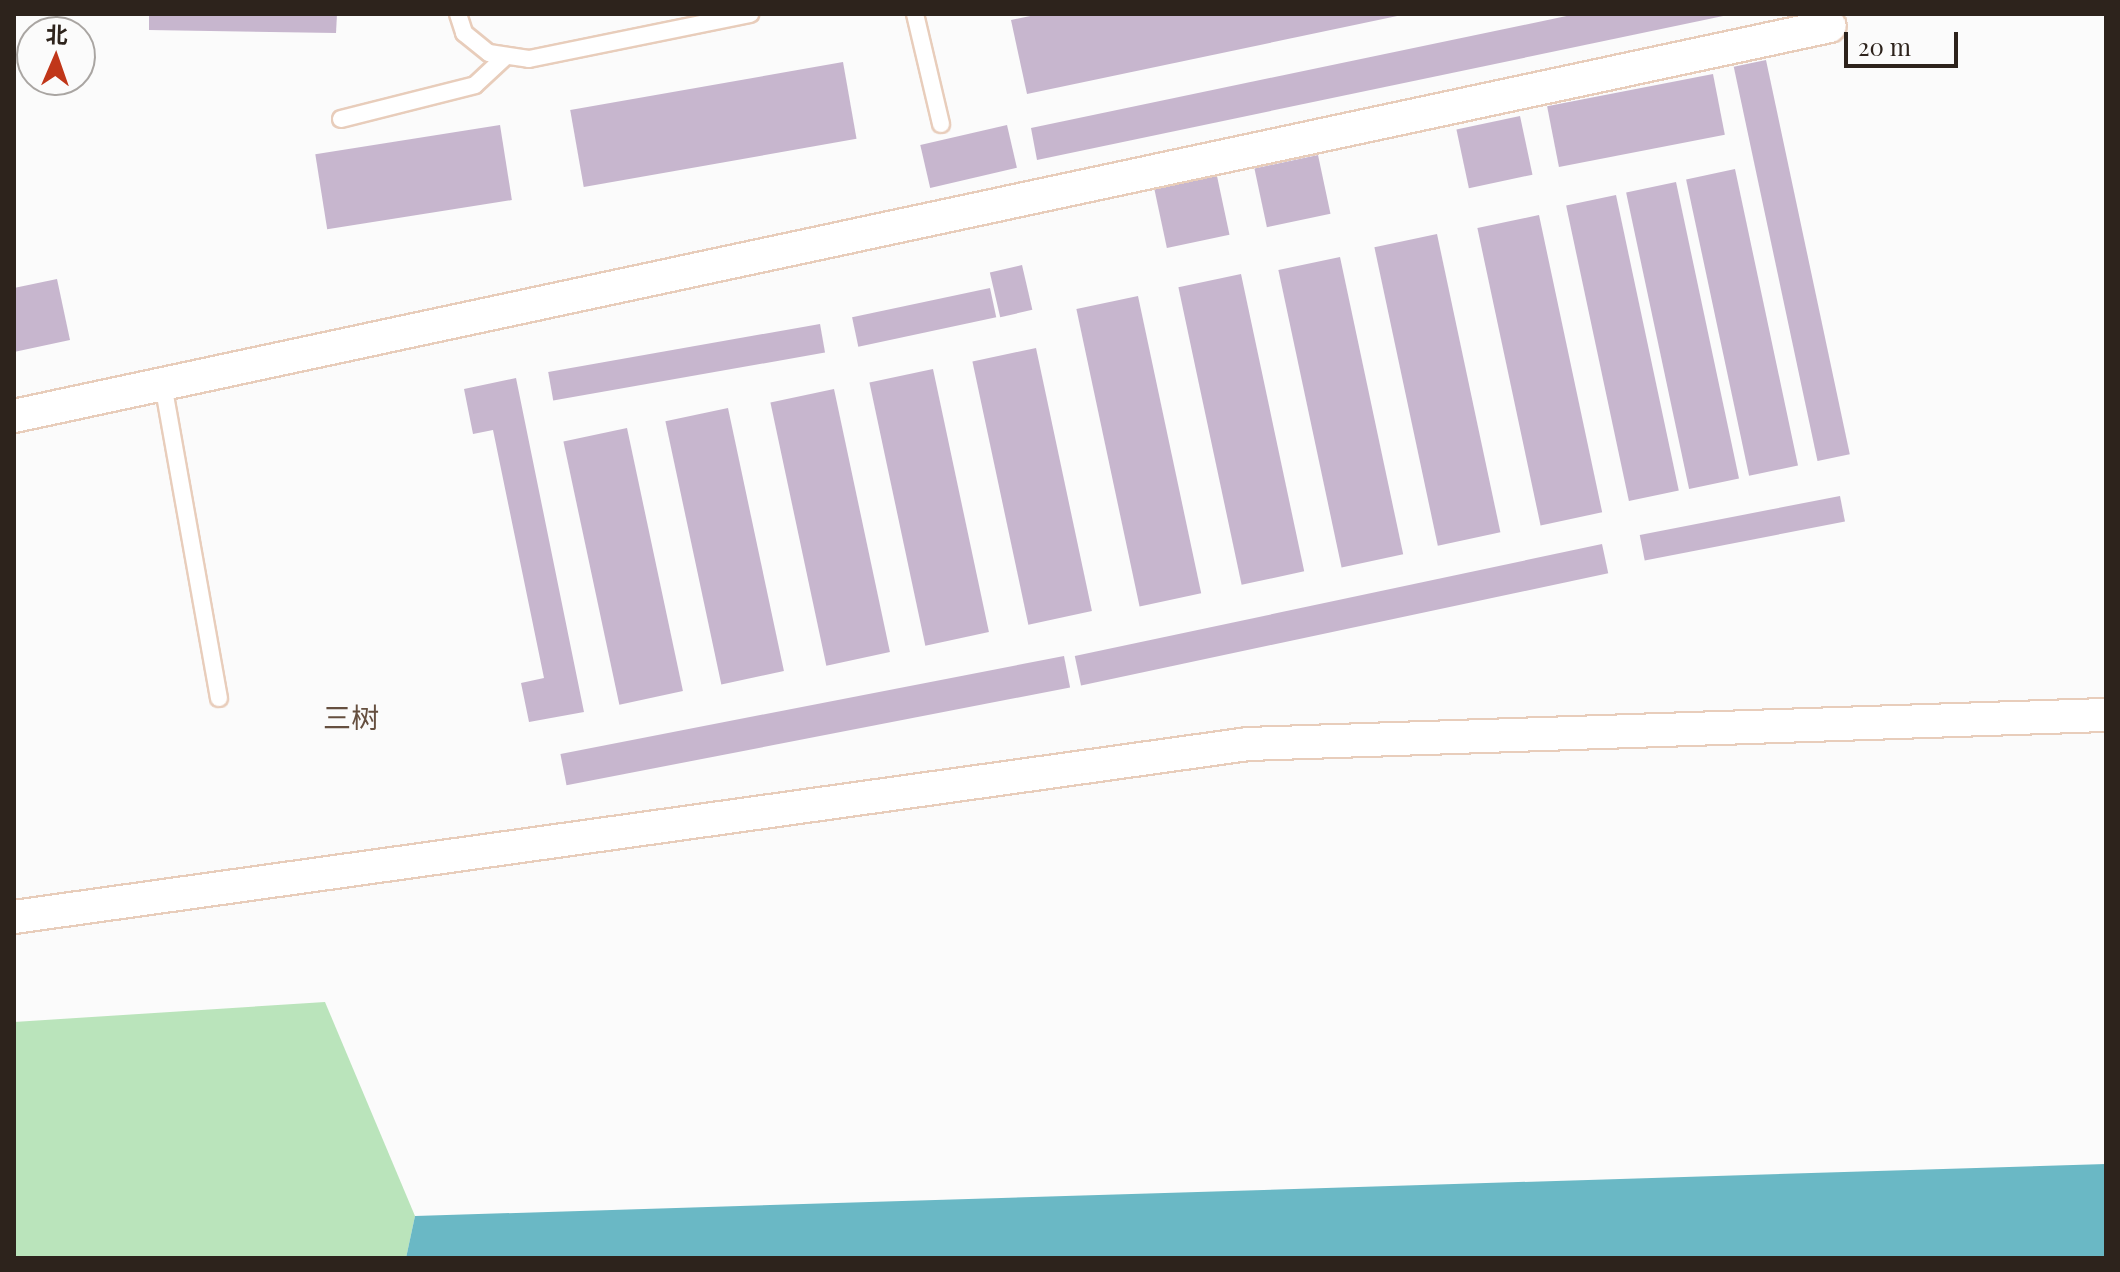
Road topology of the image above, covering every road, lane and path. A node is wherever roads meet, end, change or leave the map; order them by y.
1 (458, 14) edge
2 (750, 14) edge
3 (915, 14) edge
4 (1830, 26) dead end
5 (506, 56) junction
6 (341, 119) dead end
7 (941, 124) dead end
8 (163, 384) junction
9 (14, 416) edge
10 (219, 698) dead end
11 (2106, 715) edge
12 (14, 917) edge

1 - 5 lane
2 - 5 lane
3 - 7 lane
4 - 8 street
5 - 6 lane
8 - 9 street
8 - 10 lane
11 - 12 street

